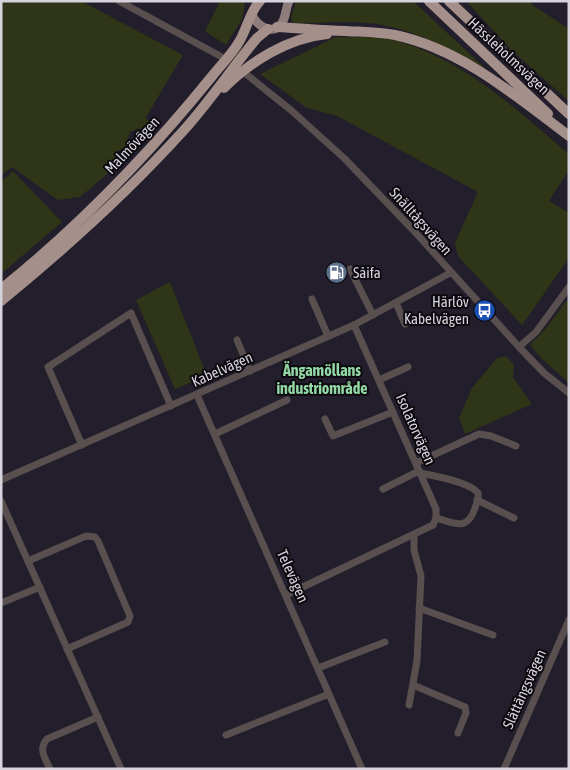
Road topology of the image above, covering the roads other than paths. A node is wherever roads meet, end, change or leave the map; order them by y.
1 (119, 1) edge
2 (260, 1) edge
3 (289, 1) edge
4 (429, 1) edge
5 (451, 1) edge
6 (252, 9) edge
7 (273, 28) junction
8 (346, 31) junction
9 (220, 56) dead end
10 (246, 74) dead end
11 (569, 114) edge
12 (185, 128) junction
13 (569, 134) edge
14 (350, 269) dead end
15 (450, 274) junction
16 (569, 287) edge
17 (1, 288) edge
18 (312, 299) dead end
19 (1, 301) edge
20 (396, 303) junction
21 (373, 315) junction
22 (405, 324) dead end
23 (354, 325) junction
24 (328, 336) junction
25 (237, 340) dead end
26 (519, 347) junction
27 (408, 367) dead end
28 (250, 371) junction
29 (379, 380) junction
30 (569, 394) edge
31 (197, 395) junction
32 (288, 400) dead end
33 (171, 406) junction
34 (393, 412) junction
35 (325, 419) dead end
36 (215, 434) junction
37 (82, 445) junction
38 (516, 446) dead end
39 (416, 463) junction
40 (420, 472) junction
41 (1, 480) edge
42 (383, 489) dead end
43 (478, 500) junction
44 (1, 501) edge
45 (436, 518) junction
46 (514, 518) dead end
47 (414, 535) junction
48 (28, 561) junction
49 (40, 587) junction
50 (286, 595) junction
51 (1, 603) edge
52 (420, 608) junction
53 (569, 620) edge
54 (493, 636) dead end
55 (384, 642) dead end
56 (67, 649) junction
57 (318, 668) junction
58 (413, 685) junction
59 (329, 694) junction
60 (409, 705) dead end
61 (98, 717) junction
62 (458, 733) dead end
63 (226, 735) dead end
64 (50, 769) edge
65 (120, 769) edge
66 (362, 769) edge
67 (504, 769) edge

1 - 9 street
2 - 6 highway, Malmövägen
3 - 7 main road
4 - 13 highway, Hässleholmsvägen
5 - 11 highway, Hässleholmsvägen
6 - 7 main road
6 - 17 highway, Malmövägen
7 - 8 highway
7 - 12 highway, Malmövägen
8 - 12 highway
8 - 13 highway
10 - 15 street, Snälltågsvägen
12 - 19 highway, Malmövägen
14 - 21 street
15 - 20 street, Kabelvägen
15 - 26 street, Snälltågsvägen
16 - 26 street
18 - 24 street
20 - 21 street, Kabelvägen
20 - 22 street
21 - 23 street, Kabelvägen
23 - 24 street, Kabelvägen
23 - 29 street, Isolatorvägen
24 - 28 street, Kabelvägen
25 - 28 street
26 - 30 street, Snälltågsvägen
27 - 29 street
28 - 31 street, Kabelvägen
29 - 34 street, Isolatorvägen
31 - 33 street, Kabelvägen
31 - 36 street, Televägen
32 - 36 street
33 - 37 street, Kabelvägen
33 - 37 street
34 - 35 street
34 - 39 street, Isolatorvägen
36 - 50 street, Televägen
37 - 41 street, Kabelvägen
38 - 39 street
39 - 40 street, Isolatorvägen
40 - 42 street
40 - 43 street
40 - 45 street, Isolatorvägen
43 - 45 street
43 - 46 street
44 - 48 street
45 - 47 street
47 - 50 street
47 - 52 street
48 - 49 street
48 - 56 street
49 - 51 street
49 - 56 street
50 - 57 street, Televägen
52 - 54 street
52 - 58 street
53 - 67 street, Slättängsvägen
55 - 57 street
56 - 61 street
57 - 59 street, Televägen
58 - 60 street
58 - 62 street
59 - 63 street
59 - 66 street, Televägen
61 - 64 street
61 - 65 street

